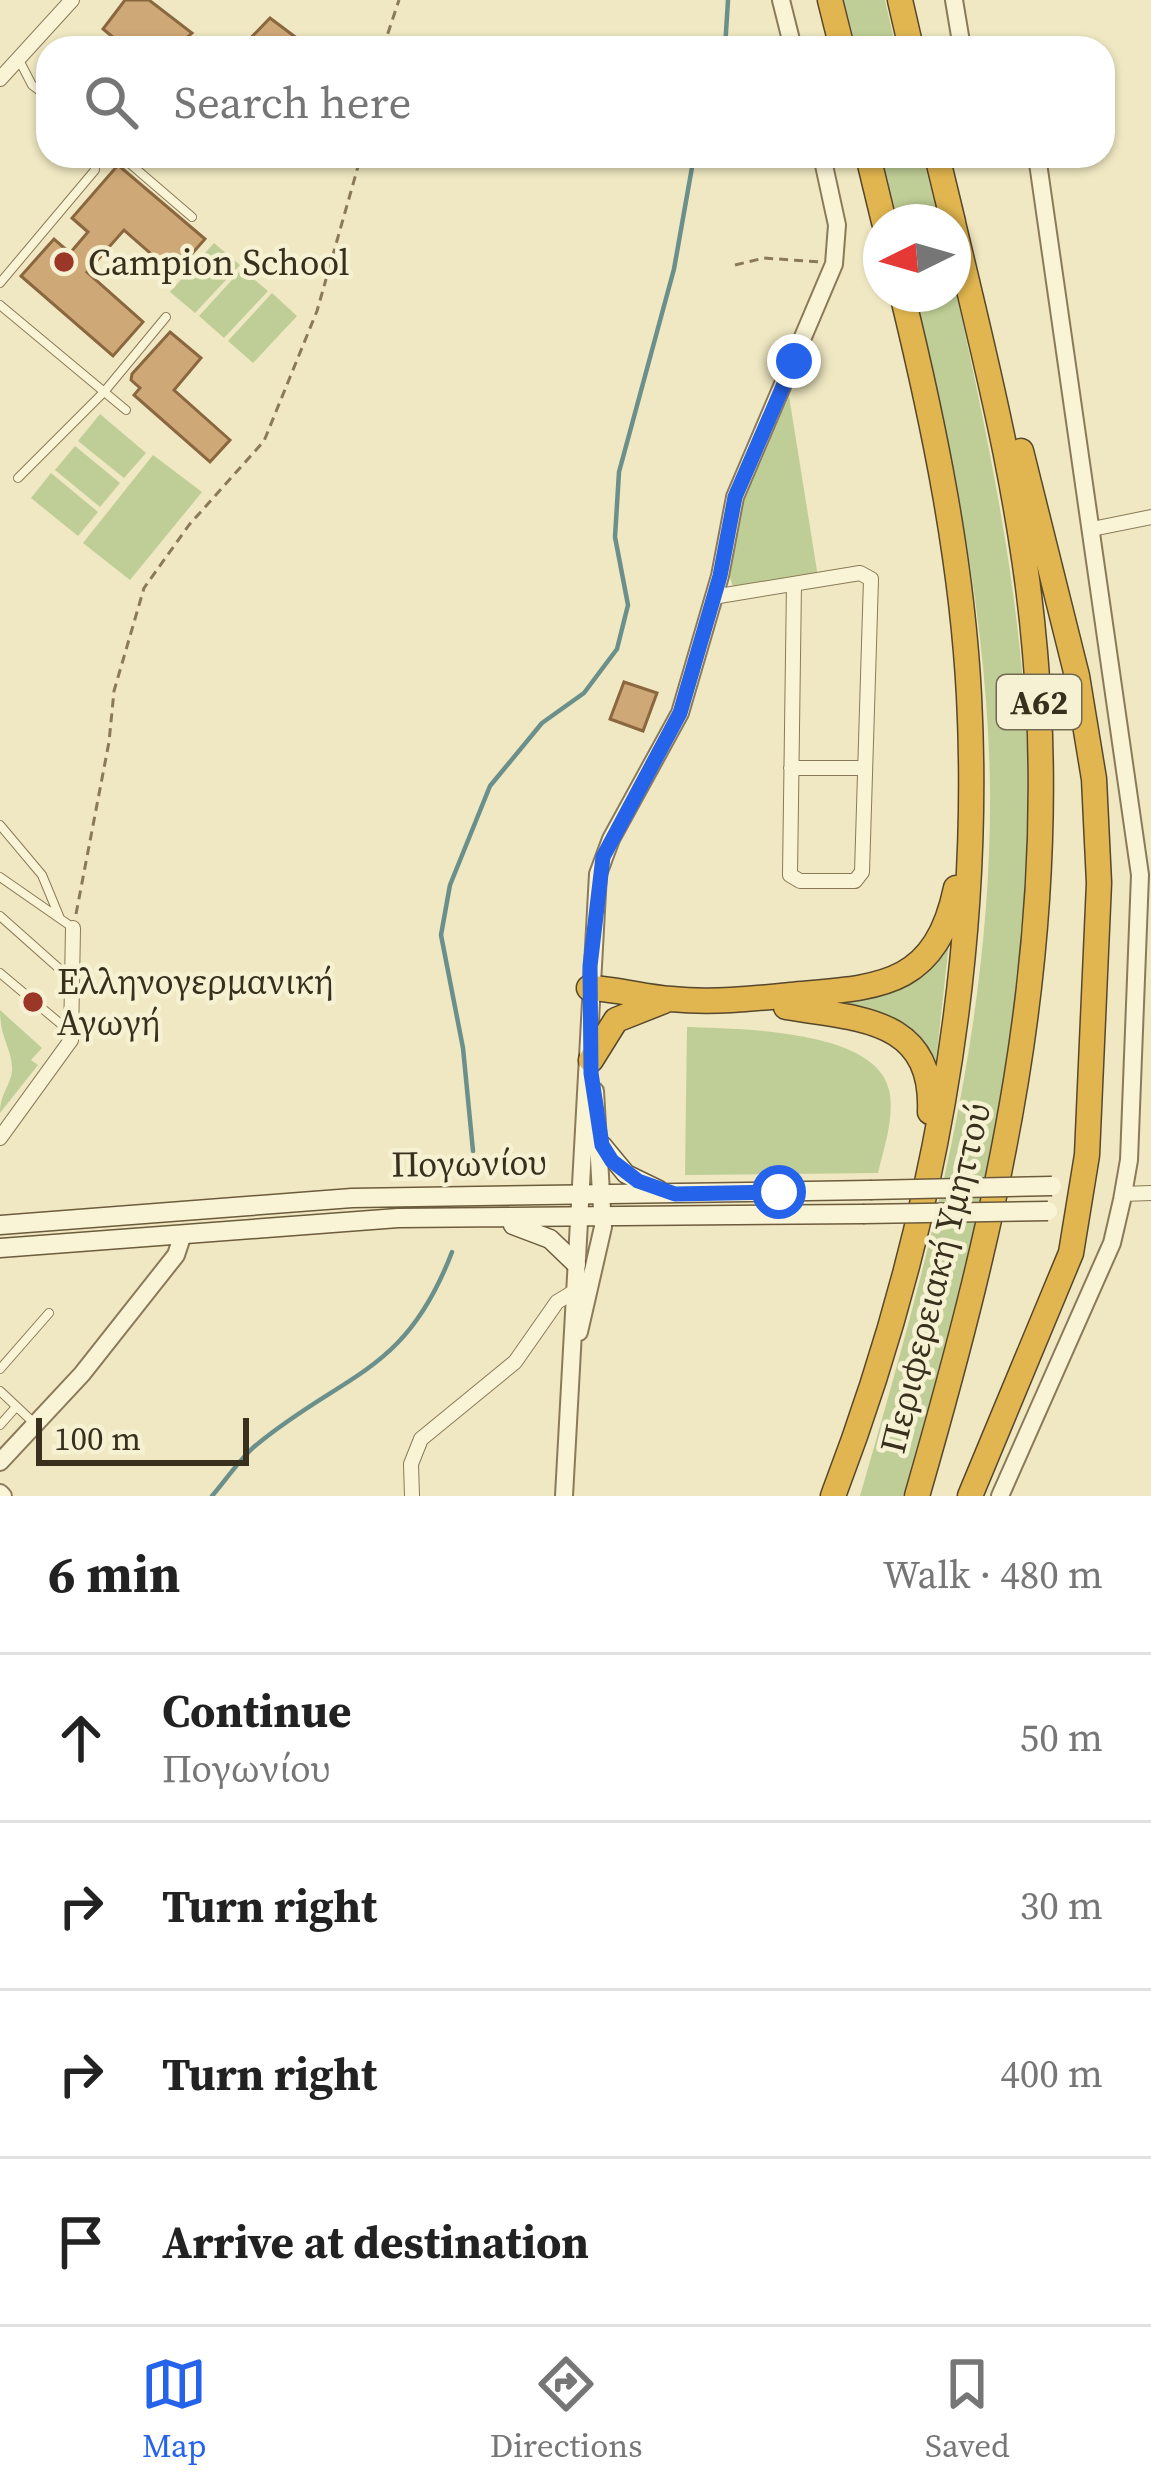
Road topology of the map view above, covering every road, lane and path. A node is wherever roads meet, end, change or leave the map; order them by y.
1 (72, 0) edge
2 (399, 0) edge
3 (781, 0) edge
4 (830, 0) edge
5 (899, 0) edge
6 (954, 0) edge
7 (38, 36) edge
8 (386, 36) edge
9 (791, 36) edge
10 (839, 36) edge
11 (908, 36) edge
12 (960, 36) edge
13 (36, 39) edge
14 (18, 58) junction
15 (0, 79) edge
16 (36, 88) edge
17 (96, 168) edge
18 (135, 168) edge
19 (358, 168) edge
20 (825, 168) edge
21 (871, 168) edge
22 (940, 168) edge
23 (1039, 168) edge
24 (880, 204) edge
25 (949, 204) edge
26 (192, 217) dead end
27 (834, 264) junction
28 (735, 266) dead end
29 (0, 283) edge
30 (971, 290) edge
31 (971, 301) edge
32 (0, 304) edge
33 (905, 312) edge
34 (166, 317) dead end
35 (104, 392) junction
36 (126, 410) dead end
37 (17, 478) dead end
38 (1151, 517) edge
39 (1093, 529) junction
40 (794, 584) junction
41 (713, 597) junction
42 (791, 768) junction
43 (866, 768) junction
44 (972, 798) junction
45 (0, 825) edge
46 (0, 877) edge
47 (0, 916) edge
48 (59, 916) junction
49 (73, 928) junction
50 (0, 973) edge
51 (74, 981) junction
52 (589, 995) junction
53 (750, 1000) junction
54 (657, 1002) junction
55 (73, 1034) junction
56 (591, 1067) junction
57 (0, 1138) edge
58 (602, 1145) junction
59 (924, 1192) junction
60 (1151, 1192) edge
61 (579, 1194) junction
62 (675, 1194) junction
63 (1123, 1194) junction
64 (604, 1195) junction
65 (1083, 1199) junction
66 (604, 1217) junction
67 (479, 1218) junction
68 (578, 1218) junction
69 (0, 1225) edge
70 (183, 1234) junction
71 (0, 1248) edge
72 (576, 1264) junction
73 (574, 1291) junction
74 (49, 1313) dead end
75 (571, 1355) junction
76 (0, 1369) edge
77 (0, 1392) edge
78 (16, 1407) junction
79 (35, 1424) junction
80 (0, 1425) edge
81 (0, 1462) edge
82 (412, 1496) edge
83 (564, 1496) edge
84 (833, 1496) edge
85 (917, 1496) edge
86 (970, 1496) edge
87 (1000, 1496) edge

1 - 7 street
2 - 8 path
3 - 9 street
4 - 10 highway
5 - 11 highway
6 - 12 street
13 - 14 street
14 - 15 street
14 - 16 lane
17 - 29 lane
18 - 26 lane
19 - 49 path
20 - 27 street
21 - 24 highway
22 - 25 highway, Περιφερειακή Υμηττού / Α62
23 - 39 street
27 - 28 path
27 - 41 street
30 - 65 highway
31 - 85 highway, Περιφερειακή Υμηττού / Α62
32 - 35 lane
33 - 44 highway, Περιφερειακή Υμηττού / Α62
34 - 35 lane
35 - 36 lane
35 - 37 lane
38 - 39 street
39 - 63 street
40 - 41 street
40 - 42 street
40 - 43 street
41 - 52 street
42 - 43 street
42 - 43 street
44 - 53 highway
44 - 59 highway, Περιφερειακή Υμηττού / Α62
45 - 48 lane
46 - 48 lane
47 - 51 lane
48 - 49 lane
49 - 51 street
50 - 55 lane
51 - 55 street
52 - 54 highway
52 - 56 street
53 - 54 highway
53 - 59 highway
54 - 56 highway
55 - 57 street
56 - 58 street
56 - 61 street
58 - 62 main road
58 - 64 street
59 - 84 highway, Περιφερειακή Υμηττού / Α62
60 - 63 street
61 - 64 main road, Πογωνίου
61 - 68 street
61 - 69 main road, Πογωνίου
62 - 64 main road, Πογωνίου
62 - 65 main road, Πογωνίου, bridge
63 - 87 street
64 - 66 street
65 - 66 main road, Πογωνίου, bridge
65 - 86 highway
66 - 68 main road, Πογωνίου
66 - 75 street
67 - 68 main road, Πογωνίου
67 - 70 main road, Πογωνίου
67 - 72 main road
68 - 72 street
70 - 71 main road, Πογωνίου
70 - 79 street
72 - 73 street
73 - 75 street
73 - 82 street
74 - 76 lane
75 - 83 street
77 - 78 lane
78 - 79 lane
78 - 80 lane
79 - 81 street

